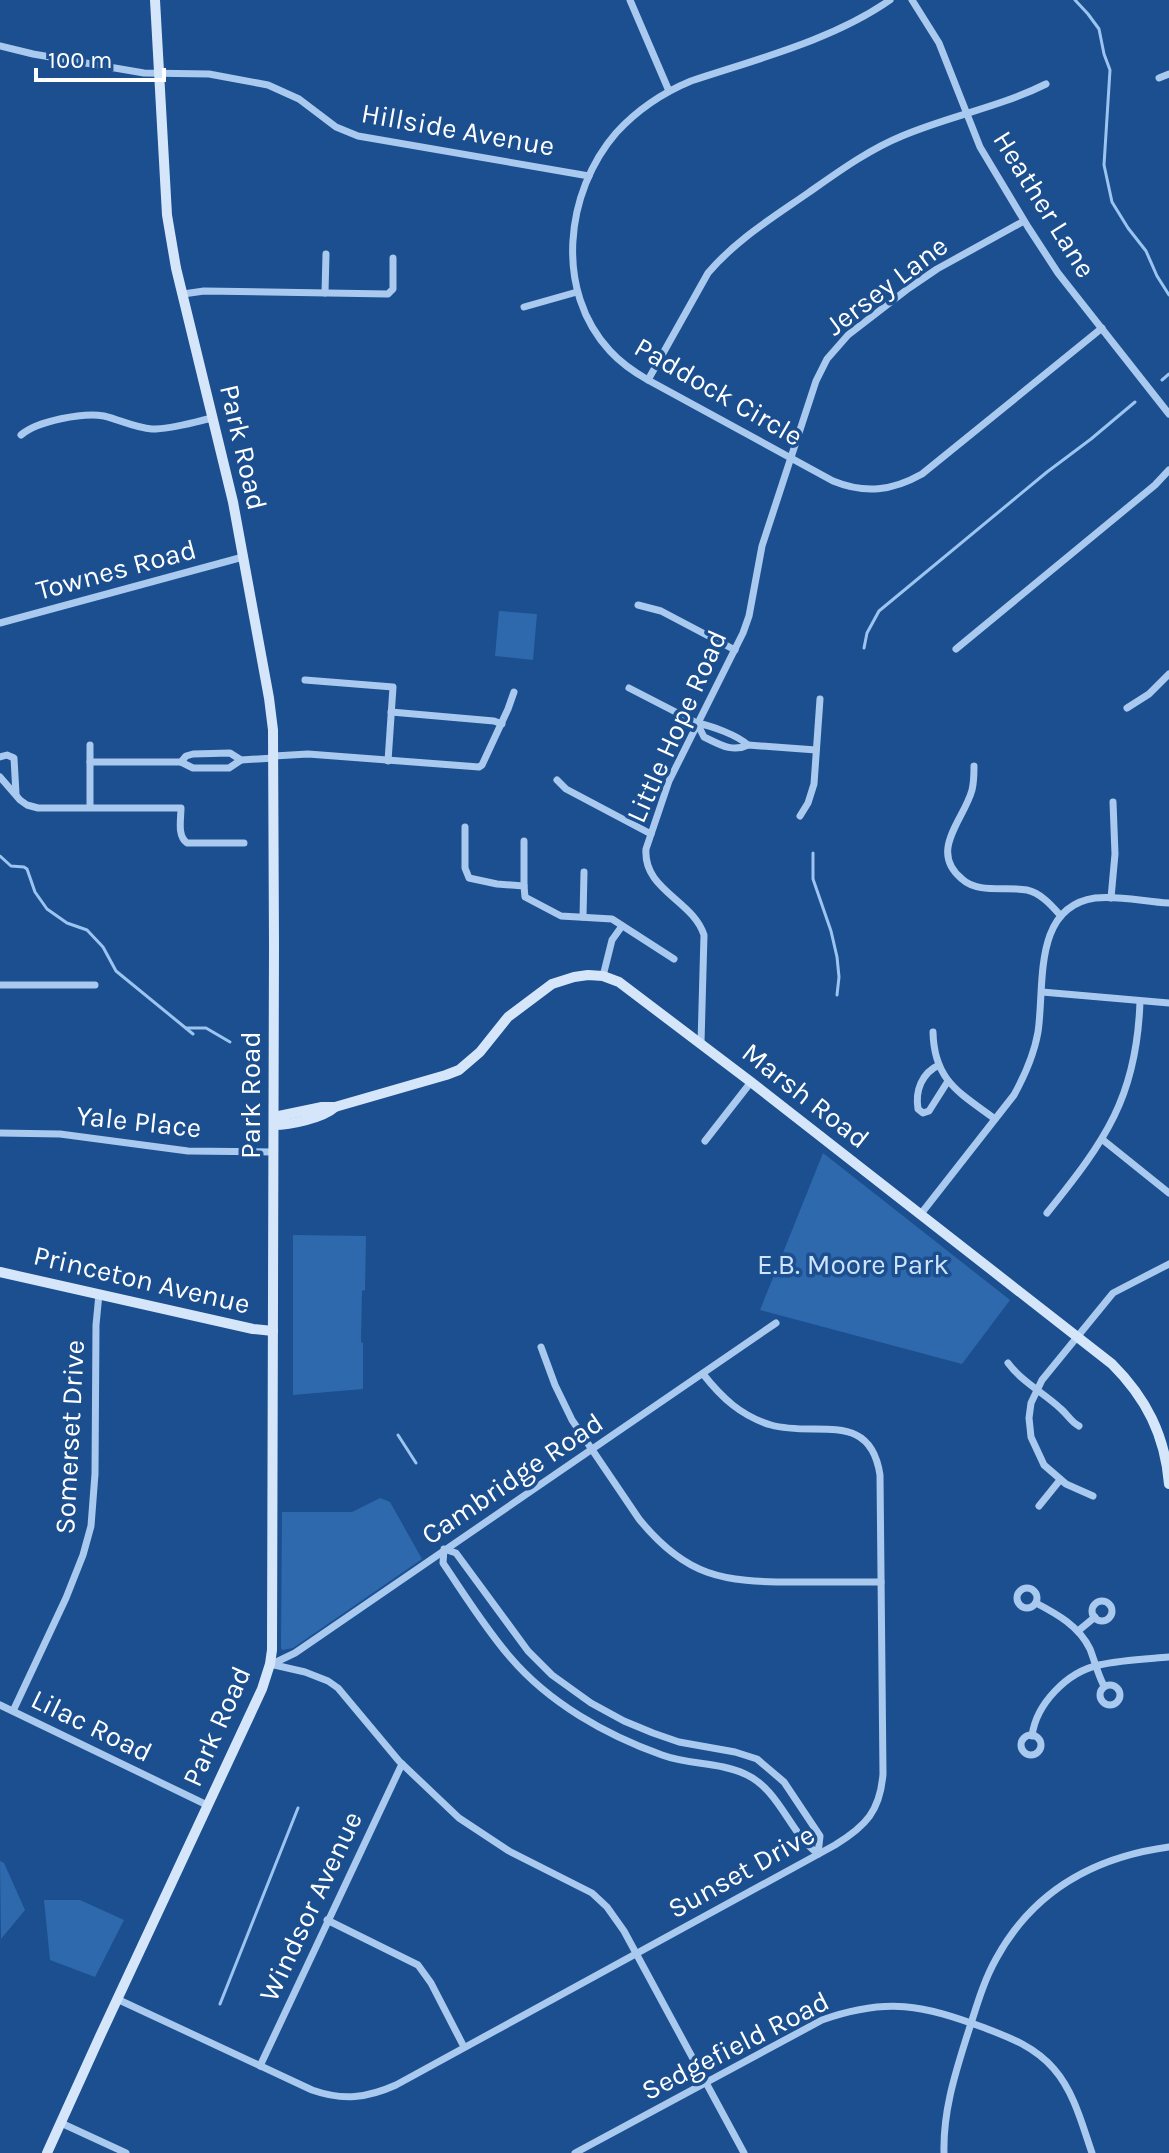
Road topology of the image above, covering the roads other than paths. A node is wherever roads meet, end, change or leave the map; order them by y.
1 (155, 0) edge
2 (630, 0) edge
3 (890, 0) edge
4 (912, 0) edge
5 (0, 46) edge
6 (159, 74) junction
7 (1169, 74) edge
8 (1159, 78) dead end
9 (1046, 84) dead end
10 (669, 91) junction
11 (967, 114) junction
12 (589, 176) junction
13 (1024, 221) junction
14 (326, 254) dead end
15 (393, 258) dead end
16 (577, 292) junction
17 (325, 293) junction
18 (183, 294) junction
19 (524, 307) dead end
20 (1102, 328) junction
21 (648, 380) junction
22 (1169, 414) edge
23 (213, 418) junction
24 (21, 435) dead end
25 (791, 459) junction
26 (1169, 470) edge
27 (243, 557) junction
28 (638, 605) dead end
29 (0, 623) edge
30 (956, 649) dead end
31 (735, 650) junction
32 (1169, 674) edge
33 (305, 680) dead end
34 (629, 688) dead end
35 (514, 692) dead end
36 (820, 699) dead end
37 (1127, 708) dead end
38 (391, 712) junction
39 (697, 723) junction
40 (502, 724) junction
41 (90, 745) dead end
42 (816, 750) junction
43 (0, 757) edge
44 (274, 757) junction
45 (241, 760) junction
46 (388, 761) junction
47 (90, 762) junction
48 (181, 762) junction
49 (974, 766) dead end
50 (0, 777) edge
51 (557, 780) dead end
52 (16, 794) junction
53 (1113, 802) dead end
54 (90, 807) junction
55 (800, 816) dead end
56 (465, 827) dead end
57 (651, 834) junction
58 (524, 841) dead end
59 (244, 843) dead end
60 (584, 872) dead end
61 (524, 886) junction
62 (1111, 898) junction
63 (1169, 903) edge
64 (1061, 916) junction
65 (583, 917) junction
66 (622, 926) junction
67 (674, 959) dead end
68 (603, 976) junction
69 (0, 985) edge
70 (95, 985) dead end
71 (1042, 992) junction
72 (1140, 1001) junction
73 (1169, 1003) edge
74 (933, 1032) dead end
75 (701, 1043) junction
76 (939, 1065) junction
77 (948, 1081) junction
78 (751, 1082) junction
79 (995, 1119) junction
80 (274, 1121) junction
81 (0, 1133) edge
82 (1103, 1140) junction
83 (705, 1141) dead end
84 (274, 1152) junction
85 (1169, 1193) edge
86 (1047, 1213) dead end
87 (920, 1216) junction
88 (1169, 1264) edge
89 (0, 1272) edge
90 (99, 1294) junction
91 (776, 1323) dead end
92 (273, 1331) junction
93 (1077, 1337) junction
94 (541, 1347) dead end
95 (1008, 1363) dead end
96 (703, 1374) junction
97 (1036, 1389) junction
98 (1079, 1426) dead end
99 (592, 1451) junction
100 (1060, 1480) junction
101 (1169, 1484) edge
102 (1093, 1496) dead end
103 (1039, 1506) dead end
104 (444, 1549) junction
105 (881, 1582) junction
106 (1036, 1603) dead end
107 (1095, 1617) dead end
108 (1078, 1631) junction
109 (1169, 1657) edge
110 (270, 1664) junction
111 (1096, 1665) junction
112 (1104, 1686) dead end
113 (0, 1705) edge
114 (598, 1707) junction
115 (13, 1711) junction
116 (587, 1722) junction
117 (1032, 1736) dead end
118 (402, 1764) junction
119 (207, 1805) junction
120 (1169, 1847) edge
121 (818, 1854) junction
122 (327, 1920) junction
123 (636, 1954) junction
124 (117, 1999) junction
125 (972, 2023) junction
126 (464, 2047) junction
127 (260, 2066) junction
128 (706, 2082) junction
129 (61, 2123) junction
130 (47, 2153) edge
131 (126, 2153) edge
132 (575, 2153) edge
133 (744, 2153) edge
134 (944, 2153) edge
135 (1092, 2153) edge

1 - 6 main road, Park Road
2 - 10 street
3 - 10 street, Paddock Circle
4 - 11 street, Heather Lane
5 - 6 street, Hillside Avenue
6 - 12 street, Hillside Avenue
6 - 18 main road, Park Road
7 - 8 street
9 - 11 street
10 - 12 street, Paddock Circle
11 - 13 street, Heather Lane
11 - 21 street
12 - 16 street, Paddock Circle
13 - 20 street, Heather Lane
13 - 25 street, Jersey Lane
14 - 17 street
15 - 17 street
16 - 19 street
16 - 21 street, Paddock Circle
17 - 18 street
18 - 23 main road, Park Road
20 - 22 street, Heather Lane
20 - 25 street, Paddock Circle
21 - 25 street, Paddock Circle
23 - 24 street
23 - 27 main road, Park Road
25 - 31 street, Little Hope Road
26 - 30 street
27 - 29 street, Townes Road
27 - 44 main road, Park Road
28 - 31 street
31 - 39 street, Little Hope Road
32 - 37 street
33 - 38 street
34 - 39 street
35 - 40 street
36 - 42 street
38 - 40 street
38 - 46 street
39 - 42 street
39 - 57 street, Little Hope Road
40 - 46 street
41 - 47 street
42 - 55 street
43 - 52 street
44 - 45 street
44 - 46 street
44 - 80 main road, Park Road
45 - 48 street
45 - 48 street
47 - 48 street
47 - 54 street
49 - 64 street
50 - 52 street
51 - 57 street
52 - 54 street
53 - 62 street
54 - 59 street
56 - 61 street
57 - 75 street, Little Hope Road
58 - 61 street
60 - 65 street
61 - 65 street
62 - 63 street
62 - 64 street
64 - 71 street
65 - 66 street
66 - 67 street
66 - 68 street
68 - 75 main road, Marsh Road
68 - 80 main road
69 - 70 street
71 - 72 street
71 - 79 street
72 - 73 street
72 - 82 street
74 - 76 street
75 - 78 main road, Marsh Road
76 - 77 street
76 - 77 street
77 - 79 street
78 - 83 street
78 - 87 main road, Marsh Road
79 - 87 street
80 - 84 main road, Park Road
81 - 84 street, Yale Place
82 - 85 street
82 - 86 street
84 - 92 main road, Park Road
87 - 93 main road, Marsh Road
88 - 93 street
89 - 90 main road, Princeton Avenue
90 - 92 main road, Princeton Avenue
90 - 115 street, Somerset Drive
91 - 96 street, Cambridge Road
92 - 110 main road, Park Road
93 - 97 street
93 - 101 main road, Marsh Road
94 - 99 street
95 - 97 street
96 - 99 street, Cambridge Road
96 - 105 street, Sunset Drive
97 - 98 street
97 - 100 street
99 - 104 street, Cambridge Road
99 - 105 street
100 - 102 street
100 - 103 street
104 - 110 street, Cambridge Road
104 - 114 street
104 - 116 street
105 - 121 street, Sunset Drive
106 - 108 street
107 - 108 street
108 - 111 street
109 - 111 street
110 - 118 street
110 - 119 main road, Park Road
111 - 112 street
111 - 117 street
113 - 115 street, Lilac Road
114 - 116 street
114 - 121 street
115 - 119 street, Lilac Road
116 - 121 street
118 - 122 street, Windsor Avenue
118 - 123 street
119 - 124 main road, Park Road
120 - 125 street
121 - 123 street, Sunset Drive
122 - 126 street
122 - 127 street, Windsor Avenue
123 - 126 street, Sunset Drive
123 - 128 street
124 - 127 street, Sunset Drive
124 - 129 main road, Park Road
125 - 128 street, Sedgefield Road
125 - 134 street
125 - 135 street, Sedgefield Road
126 - 127 street, Sunset Drive
128 - 132 street, Sedgefield Road
128 - 133 street
129 - 130 main road, Park Road
129 - 131 street

